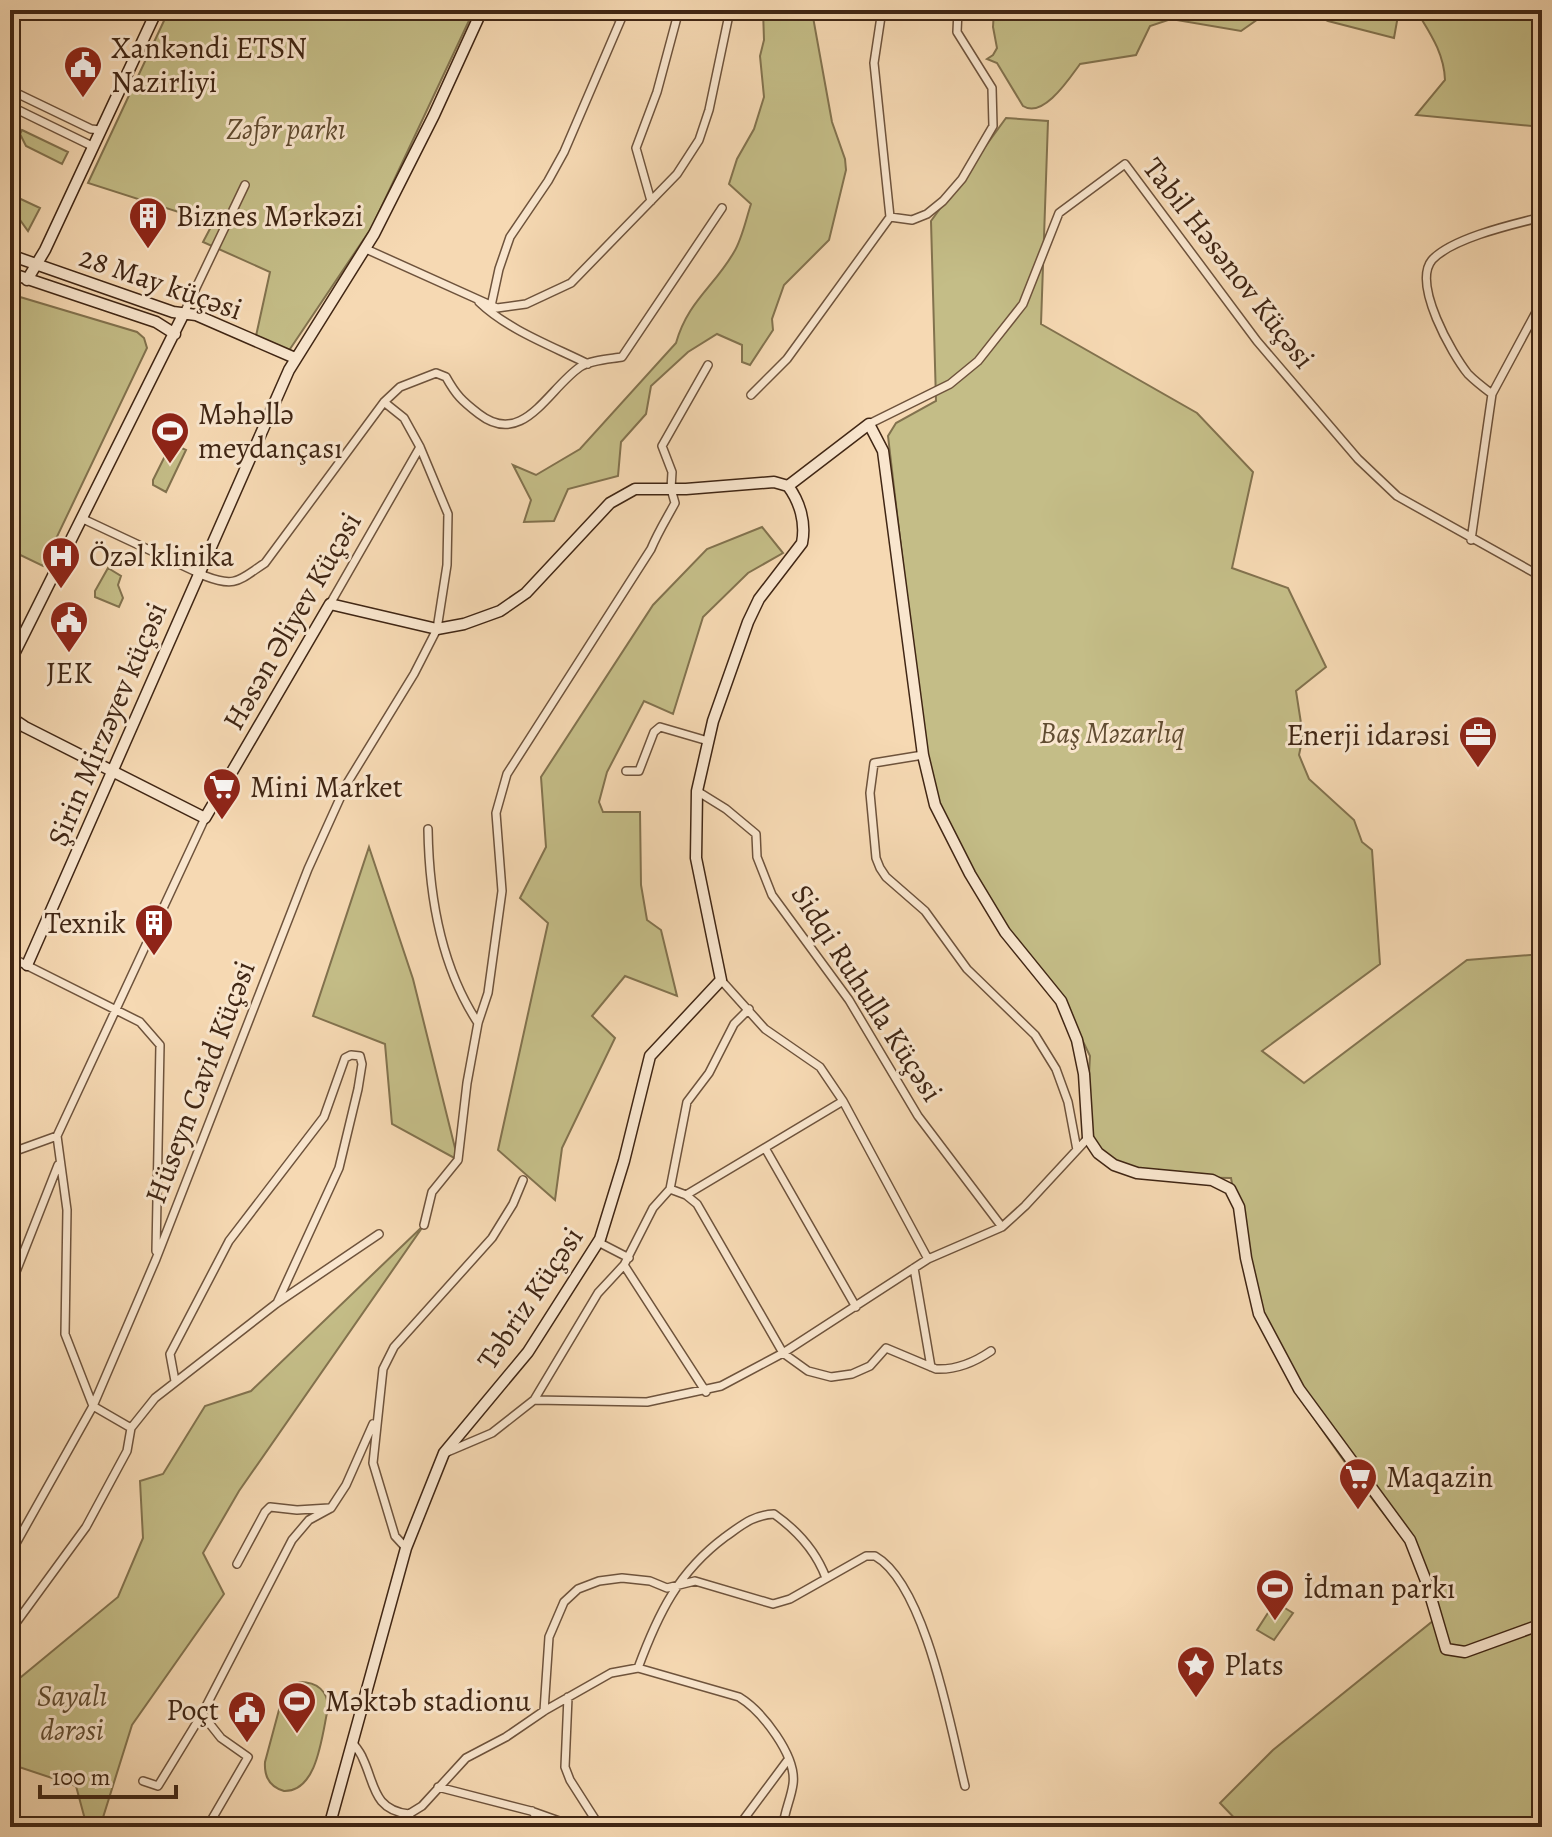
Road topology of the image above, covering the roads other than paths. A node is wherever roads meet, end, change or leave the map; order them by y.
1 (157, 10) edge
2 (482, 10) edge
3 (600, 10) edge
4 (625, 10) edge
5 (679, 10) edge
6 (730, 10) edge
7 (882, 10) edge
8 (958, 10) edge
9 (621, 19) junction
10 (10, 90) edge
11 (10, 106) edge
12 (100, 130) junction
13 (92, 146) junction
14 (245, 185) dead end
15 (651, 201) junction
16 (722, 208) dead end
17 (890, 217) junction
18 (1542, 217) edge
19 (366, 249) junction
20 (10, 255) edge
21 (36, 266) junction
22 (10, 273) edge
23 (27, 280) junction
24 (475, 298) junction
25 (1542, 301) edge
26 (491, 306) junction
27 (184, 313) junction
28 (175, 334) junction
29 (295, 358) junction
30 (588, 364) junction
31 (708, 365) dead end
32 (1492, 394) junction
33 (751, 395) dead end
34 (384, 402) junction
35 (869, 424) junction
36 (420, 447) junction
37 (788, 486) junction
38 (671, 489) junction
39 (81, 518) junction
40 (1471, 540) junction
41 (198, 573) junction
42 (1542, 577) edge
43 (330, 604) junction
44 (437, 629) junction
45 (10, 662) edge
46 (10, 717) edge
47 (708, 741) junction
48 (923, 755) junction
49 (626, 771) dead end
50 (113, 772) junction
51 (697, 791) junction
52 (205, 818) junction
53 (428, 829) dead end
54 (10, 957) edge
55 (27, 965) junction
56 (721, 980) junction
57 (115, 1008) junction
58 (749, 1009) junction
59 (478, 1023) junction
60 (843, 1101) junction
61 (57, 1136) junction
62 (1088, 1138) junction
63 (765, 1148) junction
64 (1077, 1150) junction
65 (10, 1153) edge
66 (59, 1163) junction
67 (523, 1180) dead end
68 (670, 1189) junction
69 (686, 1195) junction
70 (424, 1225) dead end
71 (1002, 1227) junction
72 (379, 1234) dead end
73 (598, 1242) junction
74 (156, 1259) junction
75 (928, 1259) junction
76 (626, 1262) junction
77 (914, 1268) junction
78 (10, 1287) edge
79 (277, 1303) junction
80 (856, 1307) junction
81 (991, 1351) dead end
82 (783, 1353) junction
83 (931, 1367) junction
84 (175, 1381) junction
85 (706, 1392) junction
86 (534, 1400) junction
87 (93, 1406) junction
88 (376, 1419) junction
89 (131, 1428) junction
90 (444, 1453) junction
91 (331, 1508) junction
92 (406, 1548) junction
93 (10, 1554) edge
94 (237, 1564) dead end
95 (826, 1578) junction
96 (676, 1587) junction
97 (1542, 1624) edge
98 (10, 1631) edge
99 (638, 1668) junction
100 (568, 1697) junction
101 (544, 1711) junction
102 (202, 1714) junction
103 (351, 1740) junction
104 (787, 1761) junction
105 (143, 1781) dead end
106 (965, 1786) dead end
107 (438, 1787) junction
108 (531, 1811) junction
109 (409, 1814) junction
110 (212, 1827) edge
111 (329, 1827) edge
112 (413, 1827) edge
113 (538, 1827) edge
114 (576, 1827) edge
115 (600, 1827) edge
116 (738, 1827) edge
117 (783, 1827) edge

1 - 12 street
2 - 19 street
3 - 9 street
4 - 9 street
5 - 15 street
6 - 15 street
7 - 17 street
8 - 17 street
9 - 26 street
10 - 12 street
11 - 13 street
12 - 13 street
13 - 21 street
14 - 27 street
15 - 26 street
16 - 30 street
17 - 33 street
18 - 32 street
19 - 24 street
19 - 29 street
20 - 21 street, 28 May küçəsi
21 - 23 street
21 - 27 street, 28 May küçəsi
22 - 23 street, 28 May küçəsi
23 - 28 street, 28 May küçəsi
24 - 26 street
24 - 30 street
25 - 32 street
27 - 28 street
27 - 29 street, 28 May küçəsi
28 - 39 street
29 - 41 street, Şirin Mirzəyev küçəsi
30 - 34 street
31 - 38 street
32 - 40 street
34 - 36 street
34 - 41 street
35 - 37 street
35 - 40 street, Tabil Həsənov Küçəsi
35 - 48 street
36 - 43 street, Həsən Əliyev Küçəsi
36 - 44 street, Hüseyn Cavid Küçəsi
37 - 38 street
37 - 47 street
38 - 44 street
38 - 59 street
39 - 41 street
39 - 45 street
40 - 42 street, Tabil Həsənov Küçəsi
41 - 50 street, Şirin Mirzəyev küçəsi
43 - 44 street
43 - 52 street, Həsən Əliyev Küçəsi
44 - 74 street, Hüseyn Cavid Küçəsi
46 - 50 street
47 - 49 street
47 - 51 street
48 - 62 street
48 - 64 street
50 - 52 street
50 - 55 street, Şirin Mirzəyev küçəsi
51 - 56 street
51 - 71 street, Sidqi Ruhulla Küçəsi
52 - 57 street, Həsən Əliyev Küçəsi
53 - 59 street
54 - 55 street
55 - 57 street
56 - 58 street
56 - 73 street, Təbriz Küçəsi
57 - 61 street, Həsən Əliyev Küçəsi
57 - 74 street
58 - 60 street
58 - 68 street
59 - 70 street
60 - 63 street
60 - 75 street
61 - 65 street
61 - 66 street, Həsən Əliyev Küçəsi
62 - 64 street
62 - 97 street
63 - 69 street
63 - 80 street
64 - 71 street
66 - 78 street, Həsən Əliyev Küçəsi
66 - 87 street, Həsən Əliyev Küçəsi
67 - 88 street
68 - 69 street
68 - 76 street
69 - 82 street
71 - 75 street
72 - 79 street
73 - 76 street
73 - 90 street, Təbriz Küçəsi
74 - 87 street, Hüseyn Cavid Küçəsi
75 - 77 street
76 - 85 street
76 - 86 street
77 - 80 street
77 - 83 street
79 - 84 street
79 - 84 street
80 - 82 street
81 - 83 street
82 - 83 street
82 - 85 street
84 - 89 street
85 - 86 street
86 - 90 street
87 - 89 street
87 - 93 street, Hüseyn Cavid Küçəsi
88 - 91 street
88 - 92 street
89 - 98 street
90 - 92 street, Təbriz Küçəsi
91 - 94 street
91 - 102 street
92 - 103 street, Təbriz Küçəsi
95 - 96 street
95 - 96 street
95 - 106 street
96 - 99 street
96 - 101 street
99 - 100 street
99 - 104 street
100 - 101 street
100 - 115 street
101 - 107 street
102 - 105 street
102 - 110 street
103 - 109 street
103 - 111 street
104 - 116 street
104 - 117 street
107 - 108 street
107 - 109 street
108 - 113 street
108 - 114 street
109 - 112 street

